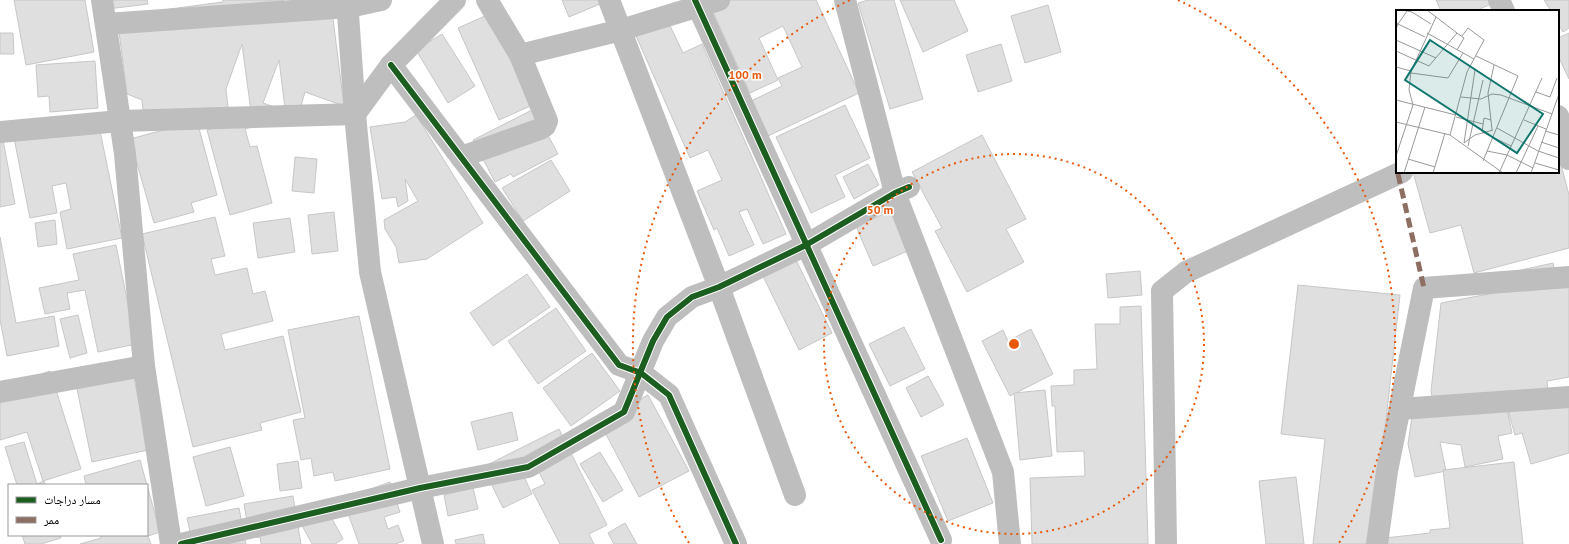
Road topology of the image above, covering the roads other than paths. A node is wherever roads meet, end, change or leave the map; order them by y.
1 (102, 0) edge
2 (382, 0) edge
3 (455, 0) edge
4 (487, 0) edge
5 (609, 0) edge
6 (719, 0) edge
7 (845, 0) edge
8 (1499, 0) edge
9 (348, 3) edge
10 (696, 4) edge
11 (1504, 10) edge
12 (106, 24) junction
13 (621, 30) junction
14 (520, 55) junction
15 (391, 65) junction
16 (354, 114) junction
17 (120, 121) junction
18 (1563, 122) edge
19 (0, 132) edge
20 (461, 156) junction
21 (1569, 159) edge
22 (1400, 173) edge
23 (902, 190) junction
24 (806, 245) junction
25 (1569, 277) edge
26 (720, 286) junction
27 (144, 366) junction
28 (641, 373) junction
29 (0, 392) edge
30 (1569, 397) edge
31 (1400, 409) junction
32 (420, 488) junction
33 (795, 495) dead end
34 (941, 540) dead end
35 (171, 544) edge
36 (181, 544) edge
37 (433, 544) edge
38 (736, 544) edge
39 (1010, 544) edge
40 (1166, 544) edge
41 (1377, 544) edge

1 - 12 street
2 - 9 street
3 - 15 street
4 - 14 street
5 - 13 street
6 - 10 street
7 - 23 street
8 - 11 street
9 - 12 street
9 - 16 street
10 - 13 street
10 - 24 street
12 - 17 street
13 - 14 street
13 - 26 street
14 - 20 street
15 - 16 street
15 - 20 street
16 - 17 street
16 - 32 street
17 - 19 street
17 - 27 street
18 - 21 street
20 - 28 street
22 - 40 street
23 - 24 street
23 - 39 street
24 - 26 street
24 - 34 street
25 - 31 street
26 - 28 street
26 - 33 street
27 - 29 street
27 - 35 street
28 - 32 street
28 - 38 street
30 - 31 street
31 - 41 street
32 - 36 street
32 - 37 street

